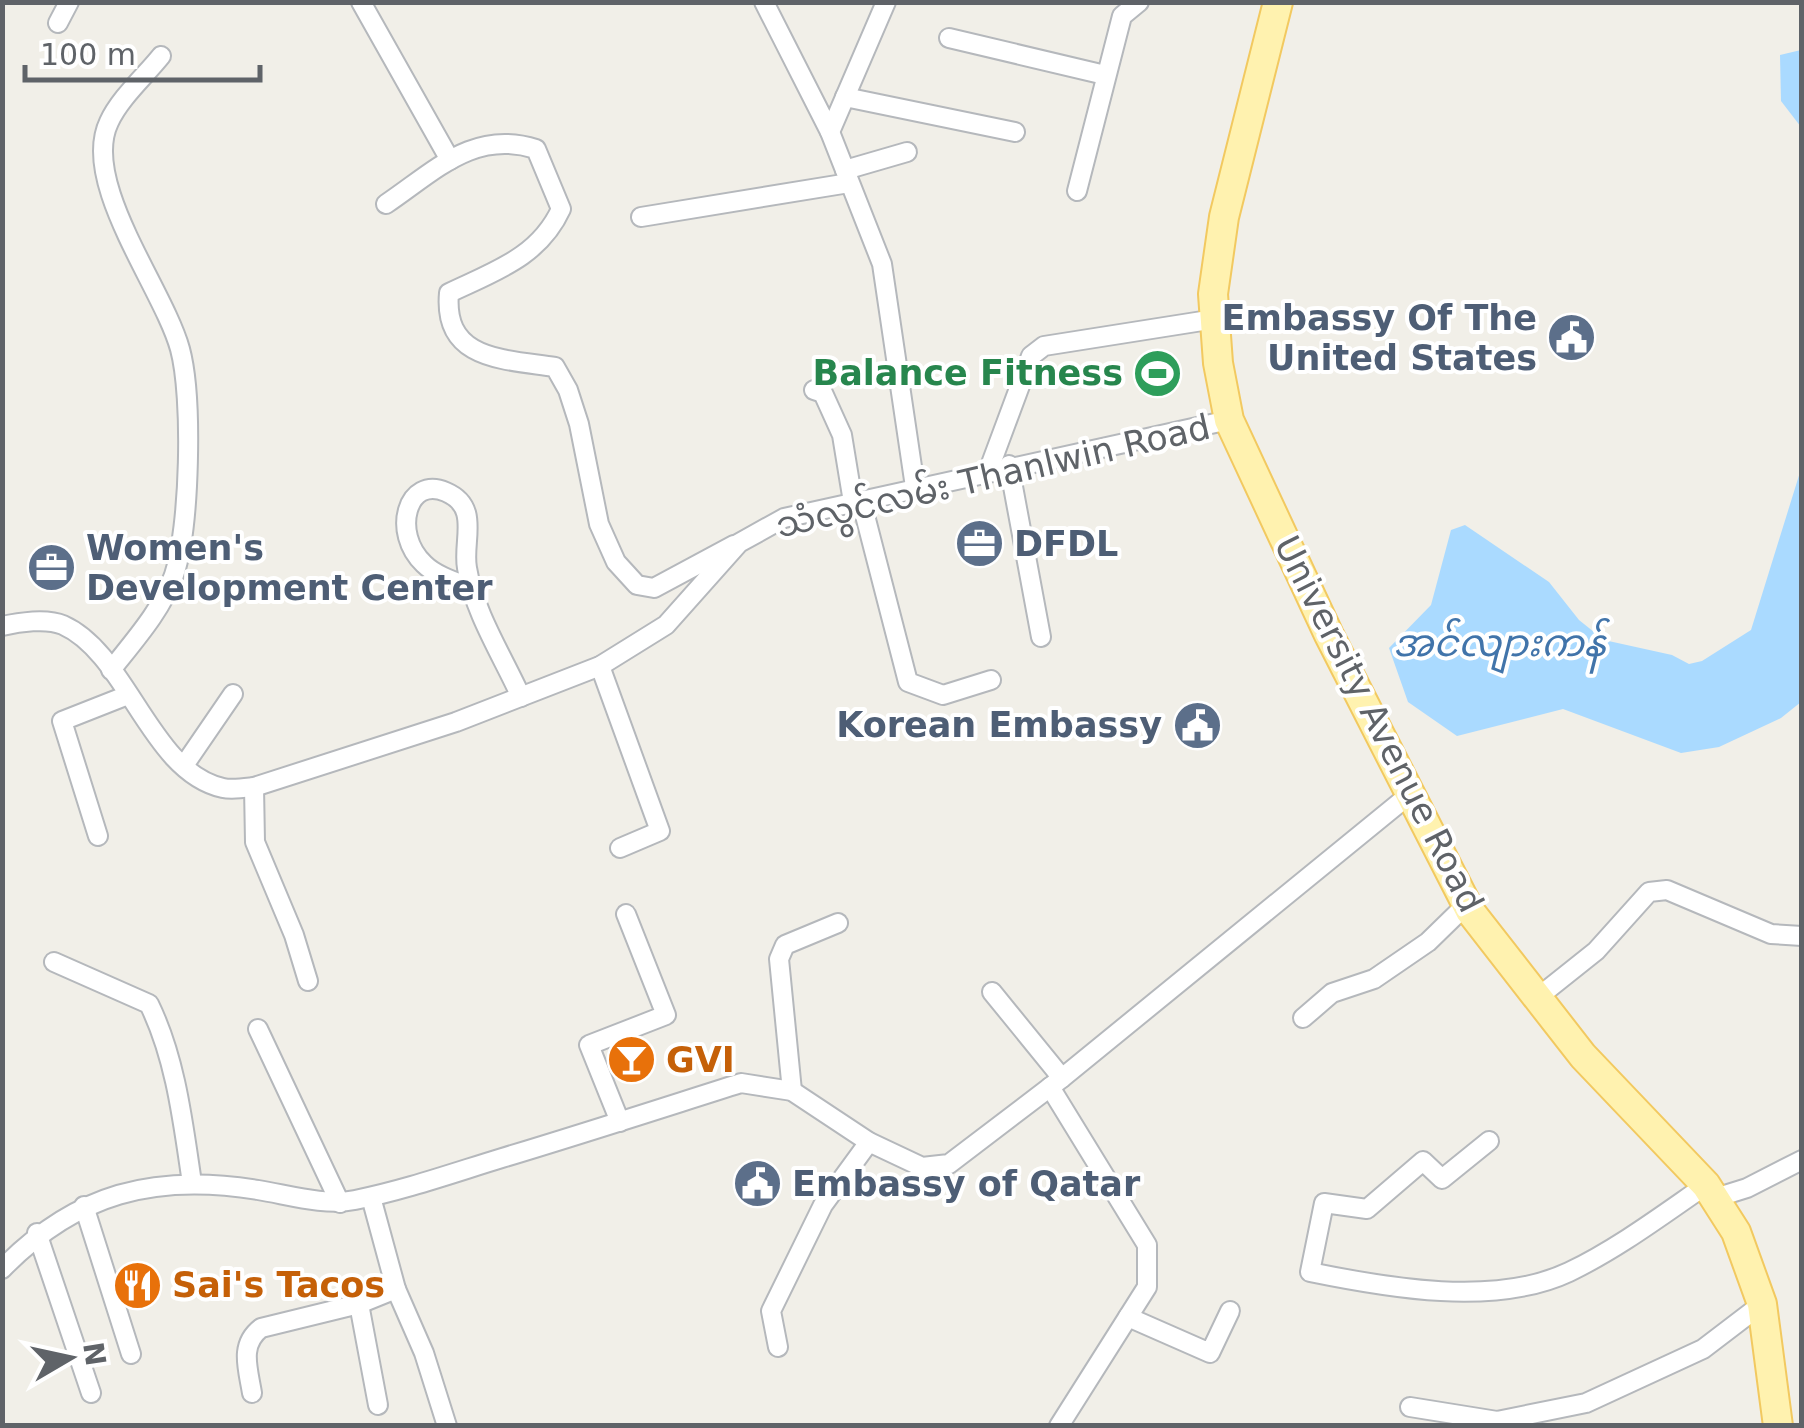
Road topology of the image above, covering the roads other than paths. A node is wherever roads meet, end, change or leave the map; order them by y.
1 (69, 2) edge
2 (361, 2) edge
3 (764, 2) edge
4 (886, 2) edge
5 (1139, 2) edge
6 (1278, 2) edge
7 (58, 24) dead end
8 (950, 38) dead end
9 (161, 56) dead end
10 (1105, 75) junction
11 (845, 97) junction
12 (830, 132) junction
13 (1014, 132) dead end
14 (907, 152) dead end
15 (450, 160) junction
16 (847, 176) junction
17 (1076, 191) dead end
18 (386, 204) dead end
19 (641, 217) dead end
20 (1215, 318) junction
21 (814, 390) dead end
22 (1230, 420) junction
23 (1009, 466) junction
24 (989, 470) junction
25 (915, 487) junction
26 (857, 501) junction
27 (739, 543) junction
28 (472, 588) junction
29 (2, 626) edge
30 (1041, 637) dead end
31 (600, 666) junction
32 (111, 670) junction
33 (991, 680) dead end
34 (233, 694) dead end
35 (128, 695) junction
36 (520, 697) junction
37 (184, 764) junction
38 (254, 788) junction
39 (1409, 795) junction
40 (98, 836) dead end
41 (620, 848) dead end
42 (1466, 904) junction
43 (626, 914) dead end
44 (838, 923) dead end
45 (1802, 936) edge
46 (54, 962) dead end
47 (308, 982) dead end
48 (992, 992) dead end
49 (1536, 998) junction
50 (1303, 1018) dead end
51 (258, 1029) dead end
52 (1056, 1083) junction
53 (792, 1092) junction
54 (620, 1122) junction
55 (1489, 1141) dead end
56 (869, 1142) junction
57 (1802, 1160) edge
58 (192, 1183) junction
59 (1710, 1192) junction
60 (371, 1197) junction
61 (340, 1204) junction
62 (84, 1206) junction
63 (37, 1233) junction
64 (2, 1269) edge
65 (396, 1289) junction
66 (360, 1304) junction
67 (1762, 1304) junction
68 (1230, 1311) dead end
69 (1128, 1317) junction
70 (778, 1347) dead end
71 (131, 1354) dead end
72 (92, 1393) dead end
73 (252, 1393) dead end
74 (378, 1405) dead end
75 (1410, 1407) dead end
76 (1067, 1423) edge
77 (446, 1426) edge
78 (1778, 1426) edge

1 - 7 street
2 - 15 street
3 - 12 street
4 - 11 street
5 - 10 street
6 - 20 main road, University Avenue Road
8 - 10 street
9 - 32 street
10 - 17 street
11 - 12 street
11 - 13 street
12 - 16 street
14 - 16 street
15 - 18 street
15 - 27 street
16 - 19 street
16 - 25 street
20 - 22 main road, University Avenue Road
20 - 24 street
21 - 26 street
22 - 23 street, သံလွင်လမ်း Thanlwin Road
22 - 39 main road, University Avenue Road
23 - 24 street, သံလွင်လမ်း Thanlwin Road
23 - 30 street
24 - 25 street, သံလွင်လမ်း Thanlwin Road
25 - 26 street, သံလွင်လမ်း Thanlwin Road
26 - 27 street, သံလွင်လမ်း Thanlwin Road
26 - 33 street
27 - 31 street, သံလွင်လမ်း Thanlwin Road
28 - 28 street
28 - 36 street
29 - 32 street
31 - 36 street, သံလွင်လမ်း Thanlwin Road
31 - 41 street
32 - 35 street
34 - 37 street
35 - 37 street
35 - 40 street
36 - 38 street, သံလွင်လမ်း Thanlwin Road
37 - 38 street
38 - 47 street
39 - 42 main road, University Avenue Road
39 - 52 street
42 - 49 main road, University Avenue Road
42 - 50 street
43 - 54 street
44 - 53 street
45 - 49 street
46 - 58 street
48 - 52 street
49 - 59 main road, University Avenue Road
51 - 61 street
52 - 56 street
52 - 69 street
53 - 54 street
53 - 56 street
54 - 60 street
55 - 59 street
56 - 70 street
57 - 59 street
58 - 61 street
58 - 62 street
59 - 67 main road, University Avenue Road
60 - 61 street
60 - 65 street
62 - 63 street
62 - 71 street
63 - 64 street
63 - 72 street
65 - 66 street
65 - 77 street
66 - 73 street
66 - 74 street
67 - 75 street
67 - 78 main road, University Avenue Road
68 - 69 street
69 - 76 street

